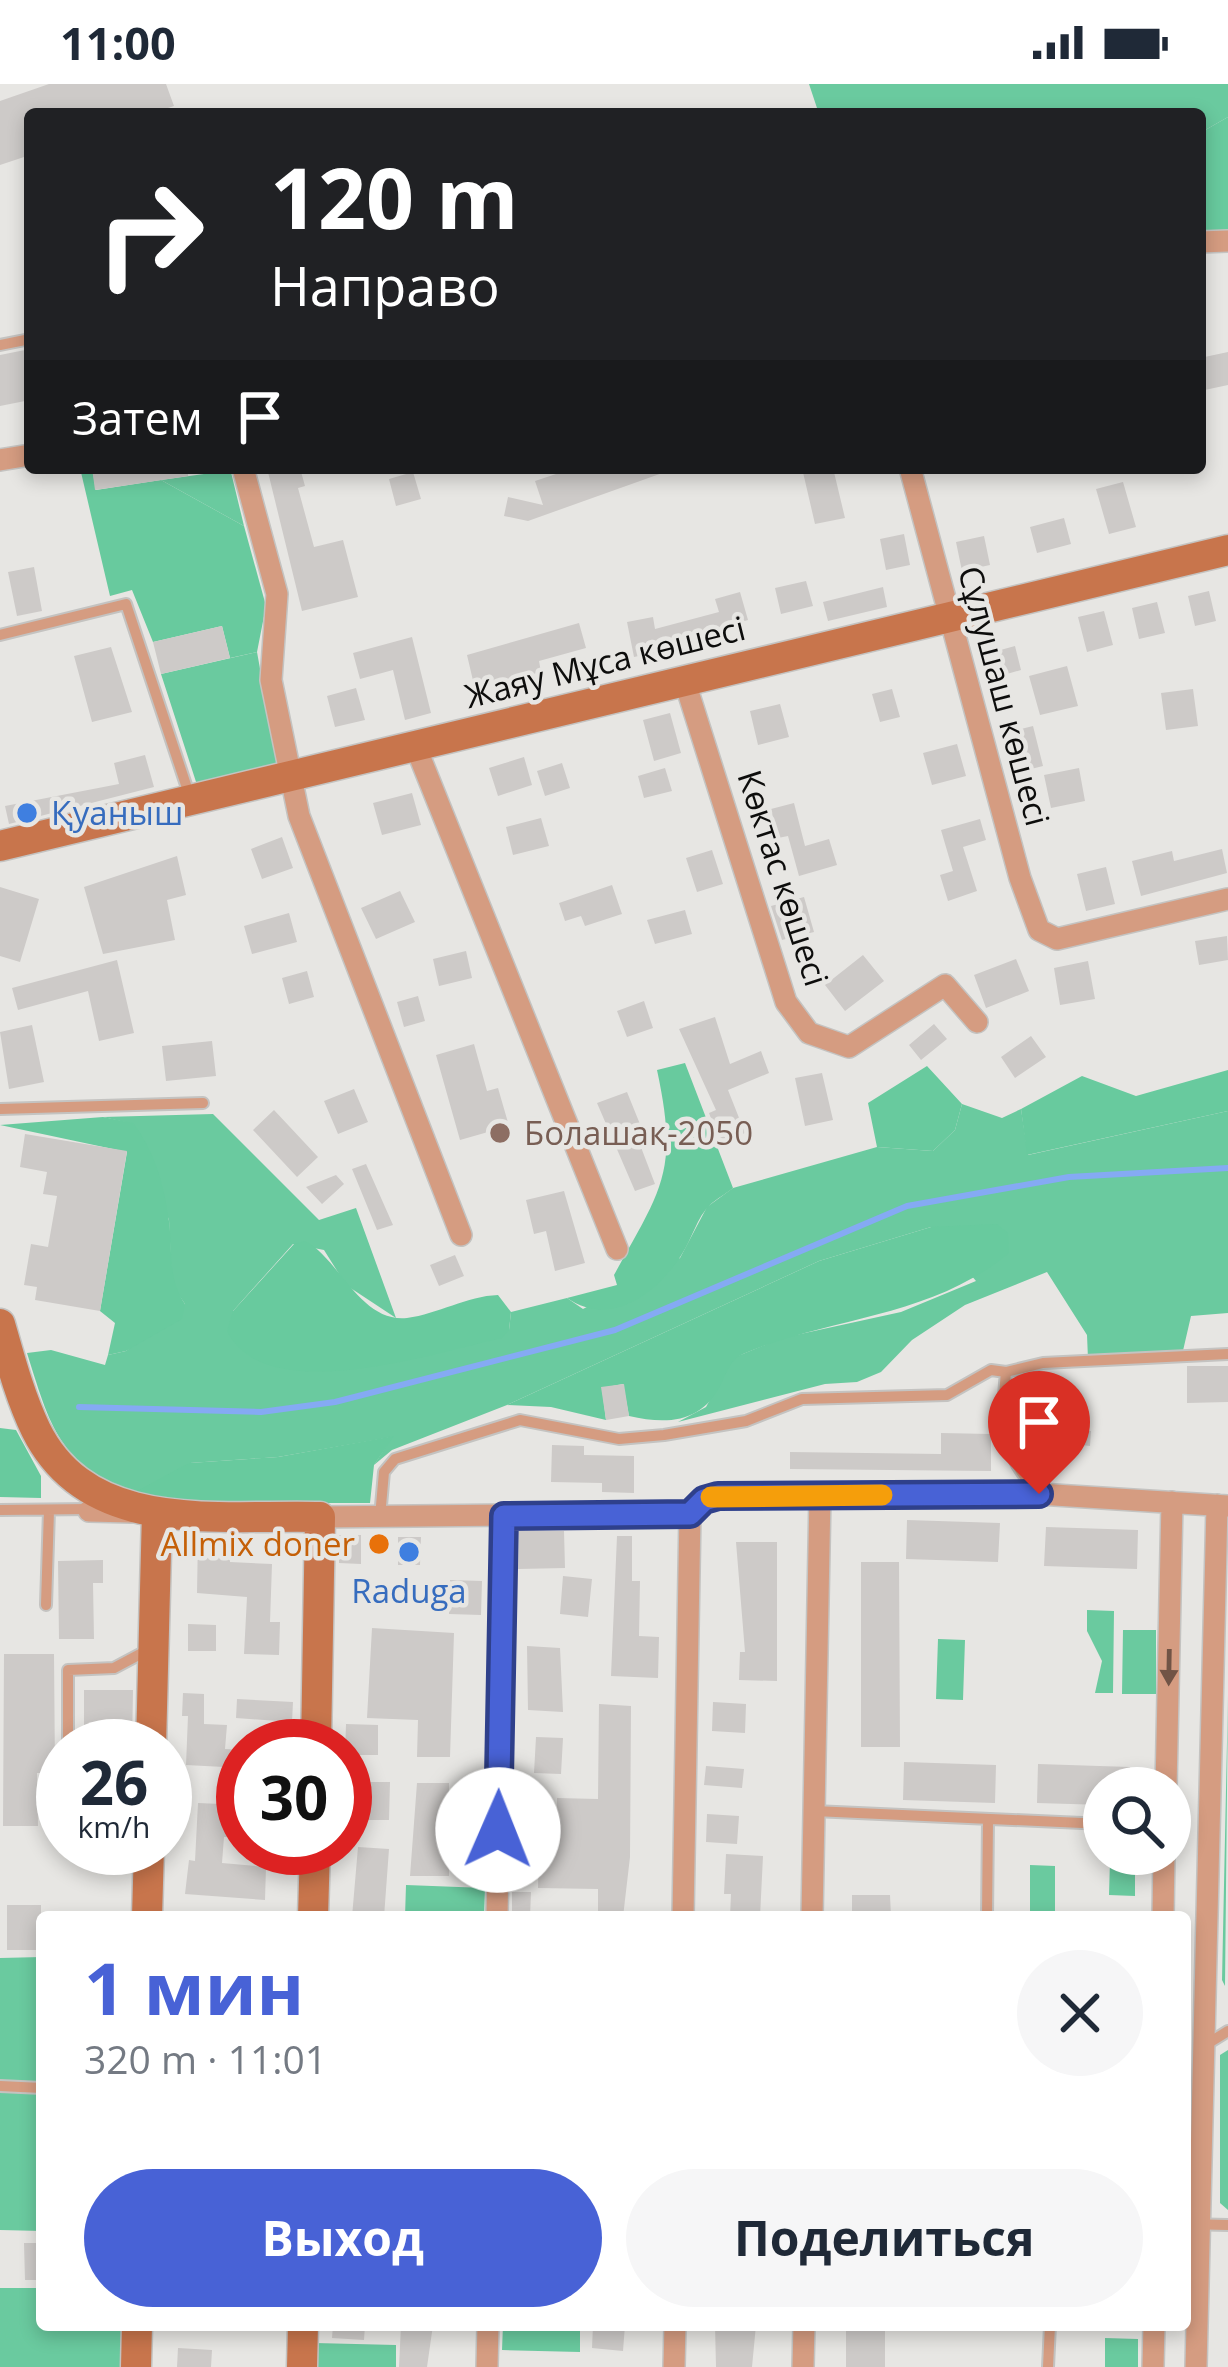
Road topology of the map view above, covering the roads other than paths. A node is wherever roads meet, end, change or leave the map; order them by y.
1 (245, 474) edge
2 (912, 474) edge
3 (1228, 550) edge
4 (948, 617) junction
5 (0, 635) edge
6 (684, 679) junction
7 (415, 746) junction
8 (290, 778) junction
9 (192, 803) junction
10 (0, 846) edge
11 (1228, 899) edge
12 (977, 1022) dead end
13 (202, 1103) dead end
14 (0, 1109) edge
15 (461, 1234) dead end
16 (617, 1249) dead end
17 (0, 1324) edge
18 (1228, 1354) edge
19 (1006, 1372) junction
20 (1039, 1494) junction
21 (820, 1496) junction
22 (86, 1498) junction
23 (1172, 1502) junction
24 (1222, 1505) edge
25 (0, 1510) edge
26 (49, 1510) junction
27 (149, 1512) junction
28 (690, 1514) junction
29 (320, 1516) junction
30 (504, 1516) junction
31 (380, 1517) junction
32 (46, 1605) dead end
33 (154, 1646) junction
34 (1220, 1668) edge
35 (68, 1719) edge
36 (152, 1719) edge
37 (316, 1719) edge
38 (1167, 1767) edge
39 (814, 1811) junction
40 (988, 1819) junction
41 (1083, 1823) edge
42 (148, 1875) edge
43 (314, 1875) edge
44 (1164, 1875) edge
45 (147, 1911) edge
46 (314, 1911) edge
47 (497, 1911) edge
48 (683, 1911) edge
49 (812, 1911) edge
50 (987, 1911) edge
51 (1163, 1911) edge
52 (1228, 2031) edge
53 (1204, 2045) junction
54 (0, 2086) edge
55 (36, 2088) edge
56 (1192, 2224) edge
57 (1228, 2225) edge
58 (137, 2331) edge
59 (303, 2331) edge
60 (488, 2331) edge
61 (675, 2331) edge
62 (804, 2331) edge
63 (1050, 2331) edge
64 (1154, 2331) edge
65 (136, 2367) edge
66 (302, 2367) edge
67 (487, 2367) edge
68 (674, 2367) edge
69 (803, 2367) edge
70 (1048, 2367) edge
71 (1153, 2367) edge
72 (1196, 2367) edge

1 - 8 street
2 - 4 street, Сұлушаш көшесі
3 - 4 street, Жаяу Мұса көшесі
4 - 6 street, Жаяу Мұса көшесі
4 - 11 street, Сұлушаш көшесі
5 - 9 lane
6 - 7 street, Жаяу Мұса көшесі
6 - 12 street, Көктас көшесі
7 - 8 street, Жаяу Мұса көшесі
7 - 16 street
8 - 9 street, Жаяу Мұса көшесі
8 - 15 street
9 - 10 street, Жаяу Мұса көшесі
13 - 14 lane
17 - 22 street
18 - 19 lane
19 - 20 lane
19 - 31 lane
20 - 21 street
20 - 23 street
21 - 28 street
21 - 39 street
22 - 26 lane
22 - 27 street
23 - 24 street
23 -> 38 street
24 - 34 street
25 - 26 lane
26 - 32 lane
27 - 29 street
27 - 33 street
28 - 30 street
28 - 48 street
29 - 31 street
29 - 37 street
30 - 31 street
30 - 47 street
33 - 35 lane
33 - 36 street
34 - 53 street
39 - 40 lane
39 - 49 street
40 - 41 lane
40 - 50 lane
42 - 45 street
43 - 46 street
44 - 51 street
52 - 53 lane
53 - 56 street
54 - 55 lane
56 - 57 lane
56 - 72 street
58 - 65 street
59 - 66 street
60 - 67 street
61 - 68 street
62 - 69 street
63 - 70 lane
64 - 71 street

